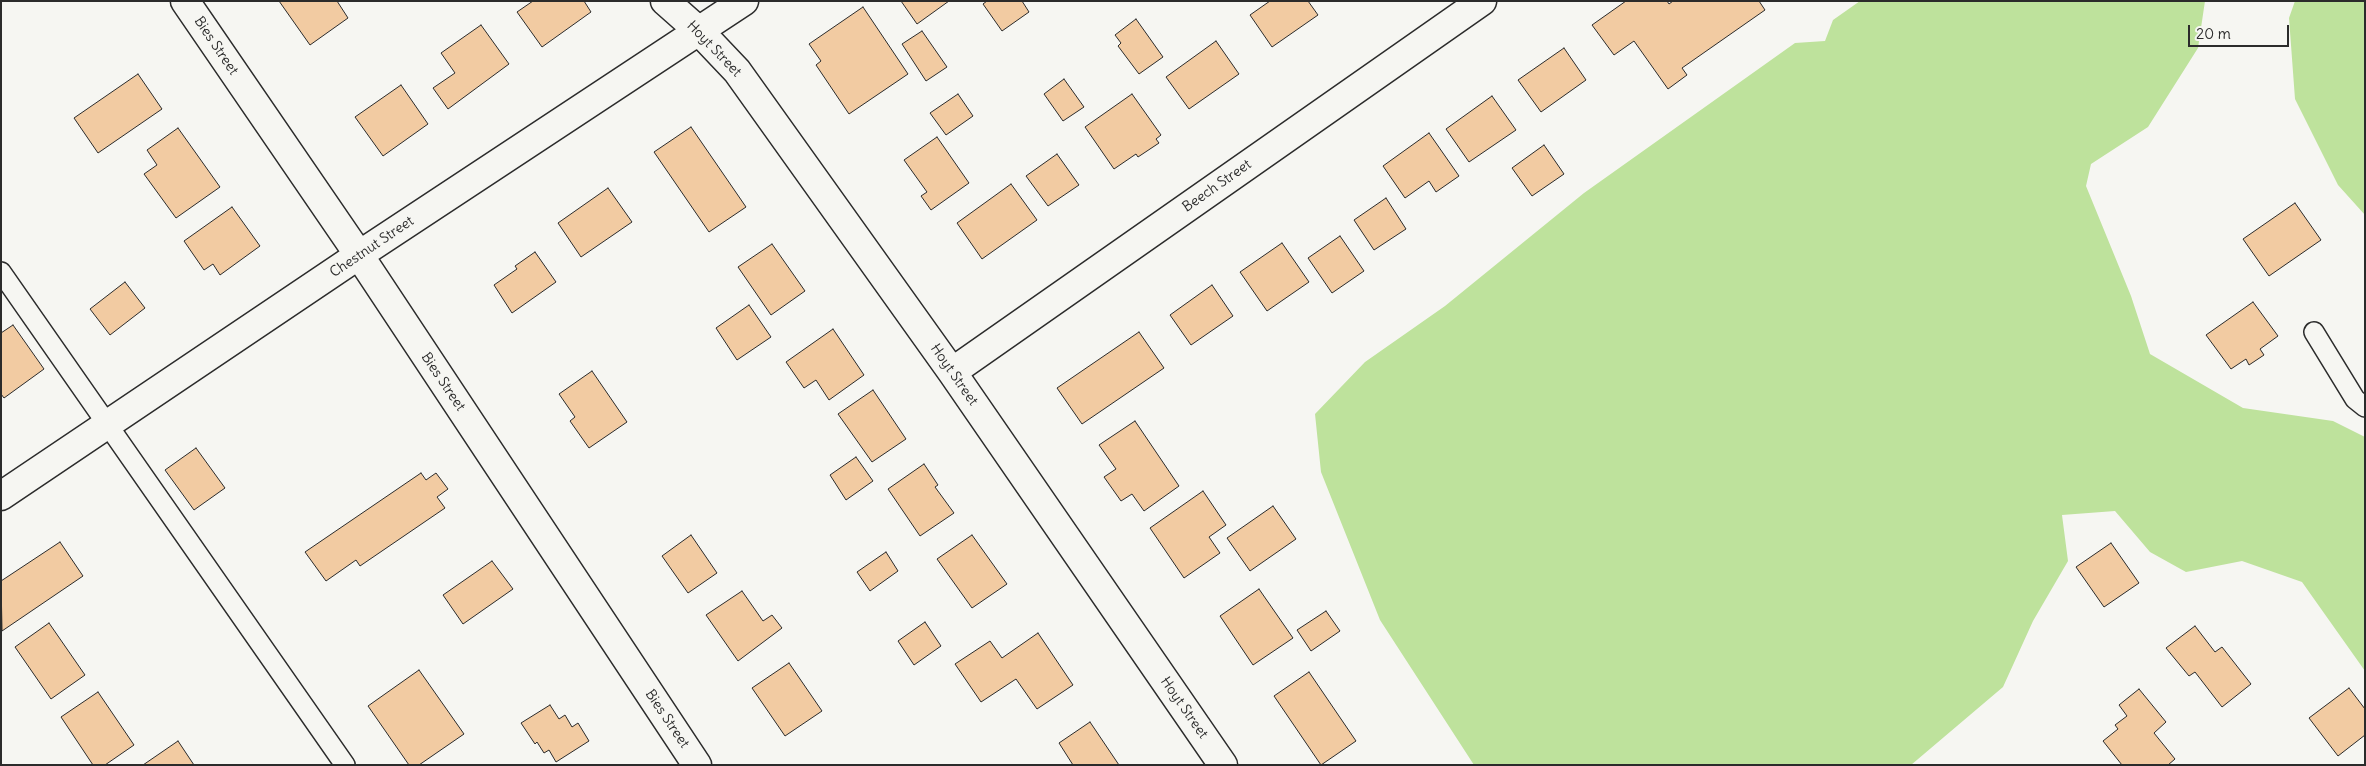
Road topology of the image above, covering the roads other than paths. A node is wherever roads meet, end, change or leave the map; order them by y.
1 (185, 1) edge
2 (664, 1) edge
3 (744, 1) edge
4 (1482, 1) edge
5 (700, 32) junction
6 (359, 256) junction
7 (1, 272) edge
8 (2314, 332) dead end
9 (952, 372) junction
10 (2365, 407) edge
11 (108, 425) junction
12 (1, 496) edge
13 (345, 765) edge
14 (698, 765) edge
15 (1223, 765) edge

1 - 6 street, Bies Street
2 - 5 street, Hoyt Street
3 - 5 street, Chestnut Street
4 - 9 street, Beech Street
5 - 6 street, Chestnut Street
5 - 9 street, Hoyt Street
6 - 11 street, Chestnut Street
6 - 14 street, Bies Street
7 - 11 lane
8 - 10 lane
9 - 15 street, Hoyt Street
11 - 12 street, Chestnut Street
11 - 13 lane

